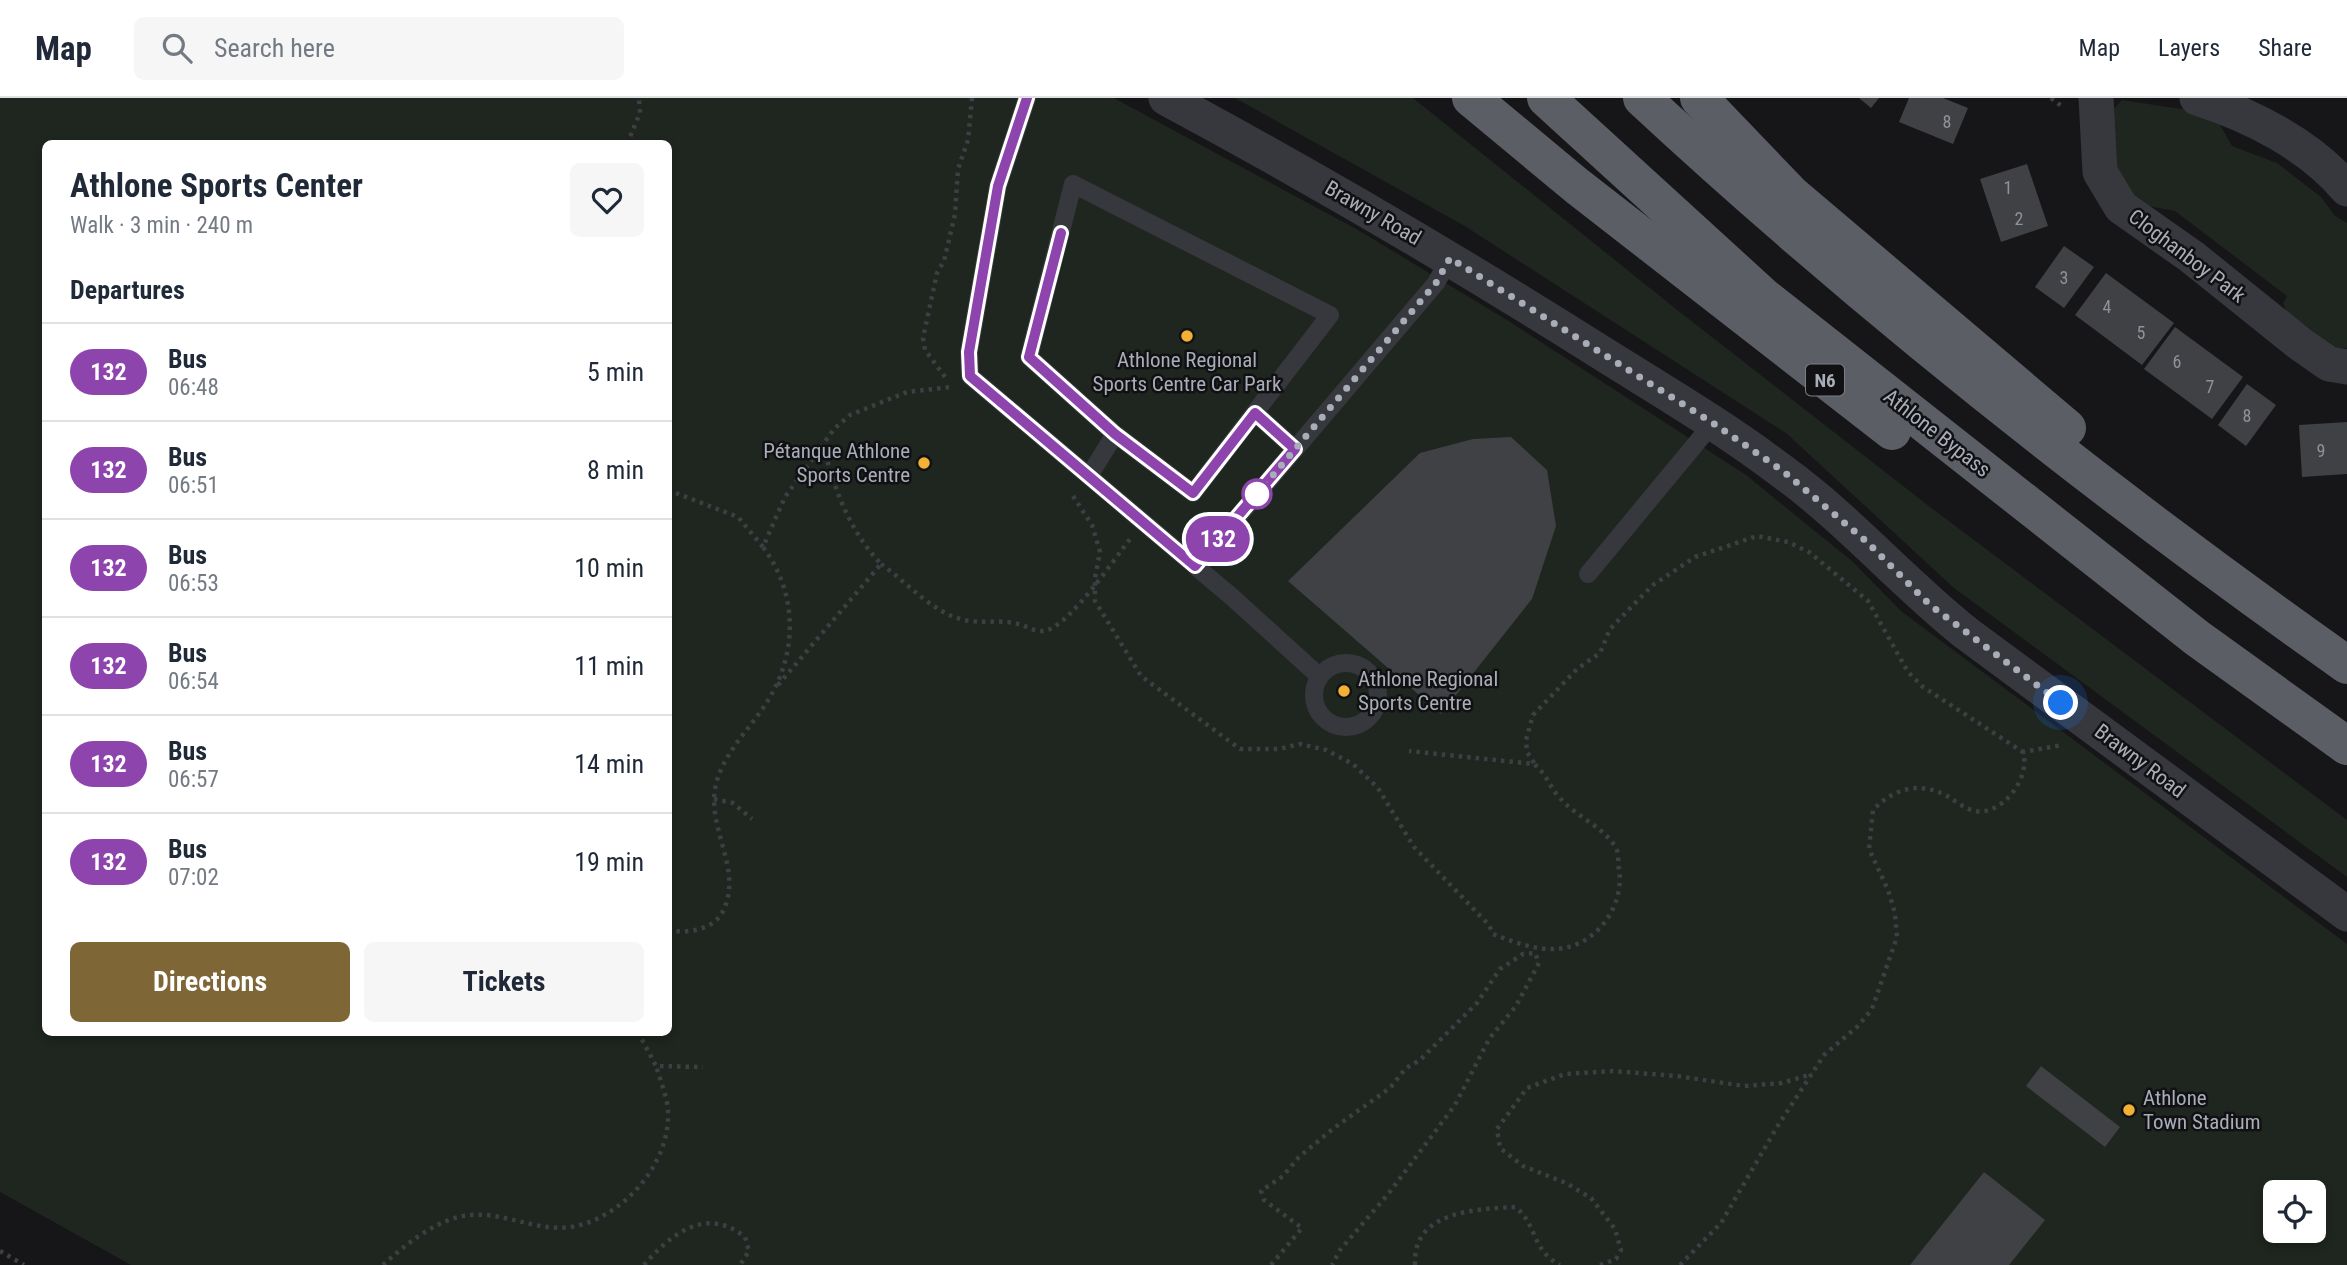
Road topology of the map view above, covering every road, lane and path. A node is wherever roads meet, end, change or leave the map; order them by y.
1 (639, 98) edge
2 (1027, 98) edge
3 (1166, 98) edge
4 (1471, 98) edge
5 (1546, 98) edge
6 (1642, 98) edge
7 (1699, 98) edge
8 (2096, 98) edge
9 (2197, 98) edge
10 (629, 140) edge
11 (2347, 189) edge
12 (1450, 258) junction
13 (2347, 367) edge
14 (952, 387) dead end
15 (1255, 413) junction
16 (1713, 423) junction
17 (1115, 434) junction
18 (822, 444) junction
19 (1295, 449) junction
20 (1089, 476) junction
21 (672, 492) edge
22 (1143, 522) junction
23 (763, 547) junction
24 (881, 564) junction
25 (1195, 566) junction
26 (1588, 574) dead end
27 (2228, 580) junction
28 (2197, 638) junction
29 (2347, 665) edge
30 (1319, 676) dead end
31 (773, 691) junction
32 (2103, 733) junction
33 (2347, 746) edge
34 (2023, 752) junction
35 (1534, 764) dead end
36 (714, 799) junction
37 (752, 819) dead end
38 (2347, 914) edge
39 (672, 930) edge
40 (640, 1036) edge
41 (656, 1066) junction
42 (703, 1068) dead end
43 (1814, 1074) junction
44 (0, 1251) edge
45 (24, 1265) edge
46 (383, 1265) edge
47 (644, 1265) edge
48 (740, 1265) edge
49 (1271, 1265) edge
50 (1332, 1265) edge
51 (1415, 1265) edge
52 (1560, 1265) edge
53 (1600, 1265) edge
54 (1680, 1265) edge

1 - 10 path
2 - 20 lane
3 - 12 street, Brawny Road
4 - 28 highway, N6
5 - 28 highway, Athlone Bypass / N6
6 - 27 highway
7 - 27 highway
8 - 13 street, Cloghanboy Park
9 - 11 street
12 - 16 street, Brawny Road
12 - 19 lane
14 - 18 path
15 - 17 lane
15 - 17 lane
15 - 19 lane
16 - 26 lane
16 - 32 street, Brawny Road
17 - 20 lane
18 - 23 path
18 - 24 path
19 - 25 lane
20 - 22 lane
21 - 23 path
22 - 24 path
22 - 25 lane
23 - 31 path
24 - 31 path
25 - 30 lane
27 - 29 highway
28 - 33 highway, Athlone Bypass / N6
31 - 36 path
32 - 34 path
32 - 38 street, Brawny Road
34 - 35 path
34 - 43 path
36 - 37 path
36 - 39 path
40 - 41 path
41 - 42 path
41 - 46 path
43 - 53 path
43 - 54 path
44 - 45 path
47 - 48 path
49 - 50 path
51 - 52 path

